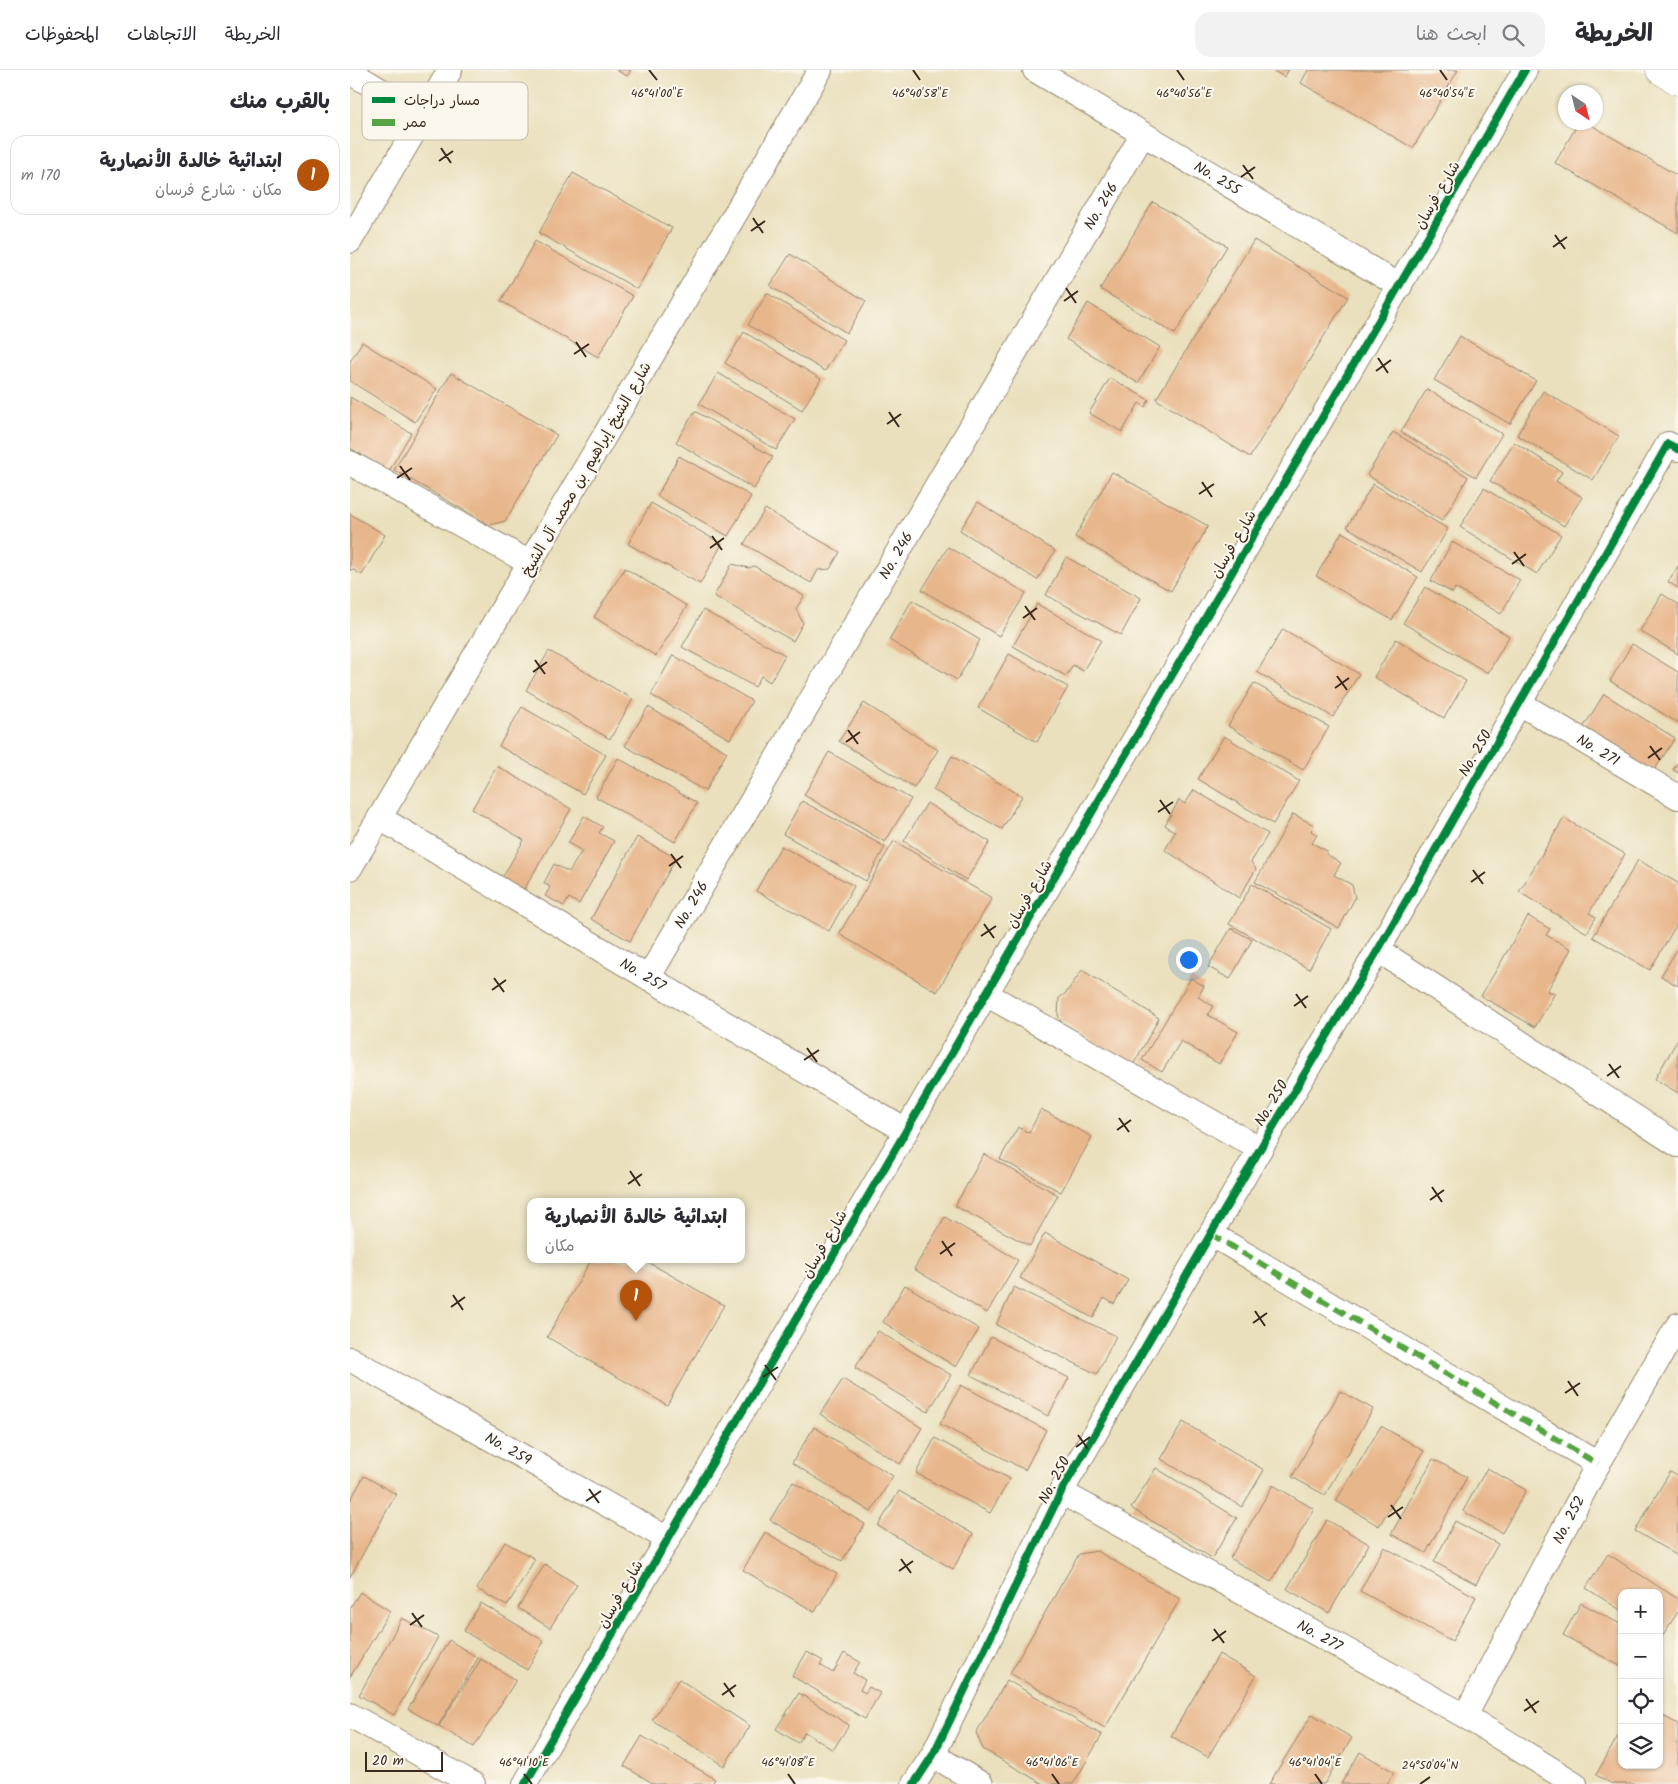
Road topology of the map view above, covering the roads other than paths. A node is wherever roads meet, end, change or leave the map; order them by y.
1 (450, 70) edge
2 (820, 70) edge
3 (1035, 70) edge
4 (1525, 70) edge
5 (1660, 70) edge
6 (350, 72) edge
7 (1678, 81) edge
8 (367, 82) edge
9 (443, 82) edge
10 (1143, 134) junction
11 (409, 140) edge
12 (350, 241) edge
13 (1400, 286) junction
14 (1673, 446) edge
15 (350, 463) edge
16 (530, 563) junction
17 (1519, 703) junction
18 (1678, 797) edge
19 (380, 818) junction
20 (350, 868) edge
21 (1378, 950) junction
22 (648, 978) junction
23 (986, 994) junction
24 (906, 1131) junction
25 (1678, 1145) edge
26 (1260, 1150) junction
27 (1211, 1234) junction
28 (1678, 1325) edge
29 (350, 1359) edge
30 (1598, 1464) junction
31 (1061, 1492) junction
32 (668, 1539) junction
33 (350, 1715) edge
34 (1465, 1716) junction
35 (933, 1755) junction
36 (473, 1784) edge
37 (525, 1784) edge
38 (914, 1784) edge
39 (982, 1784) edge
40 (1575, 1784) edge

1 - 9 street
2 - 16 street, شارع الشيخ إبراهيم بن محمد آل الشيخ
3 - 10 street, No. 255
4 - 13 street, شارع فرسان
5 - 7 main road
6 - 8 street
10 - 13 street, No. 255
10 - 22 street, No. 246
11 - 12 street
13 - 23 street, شارع فرسان
14 - 17 street, No. 250
15 - 16 street
16 - 19 street, شارع الشيخ إبراهيم بن محمد آل الشيخ
17 - 18 street, No. 271
17 - 21 street, No. 250
19 - 20 street, شارع الشيخ إبراهيم بن محمد آل الشيخ
19 - 22 street, No. 257
21 - 25 street
21 - 26 street, No. 250
22 - 24 street, No. 257
23 - 24 street, شارع فرسان
23 - 26 street
24 - 32 street, شارع فرسان
26 - 27 street, No. 250
27 - 30 street
27 - 31 street, No. 250
28 - 30 street, No. 252
29 - 32 street, No. 259
30 - 34 street, No. 252
31 - 34 street, No. 277
31 - 35 street, No. 250
32 - 37 street, شارع فرسان
33 - 36 street
34 - 40 street, No. 277
35 - 38 street, No. 250
35 - 39 street

